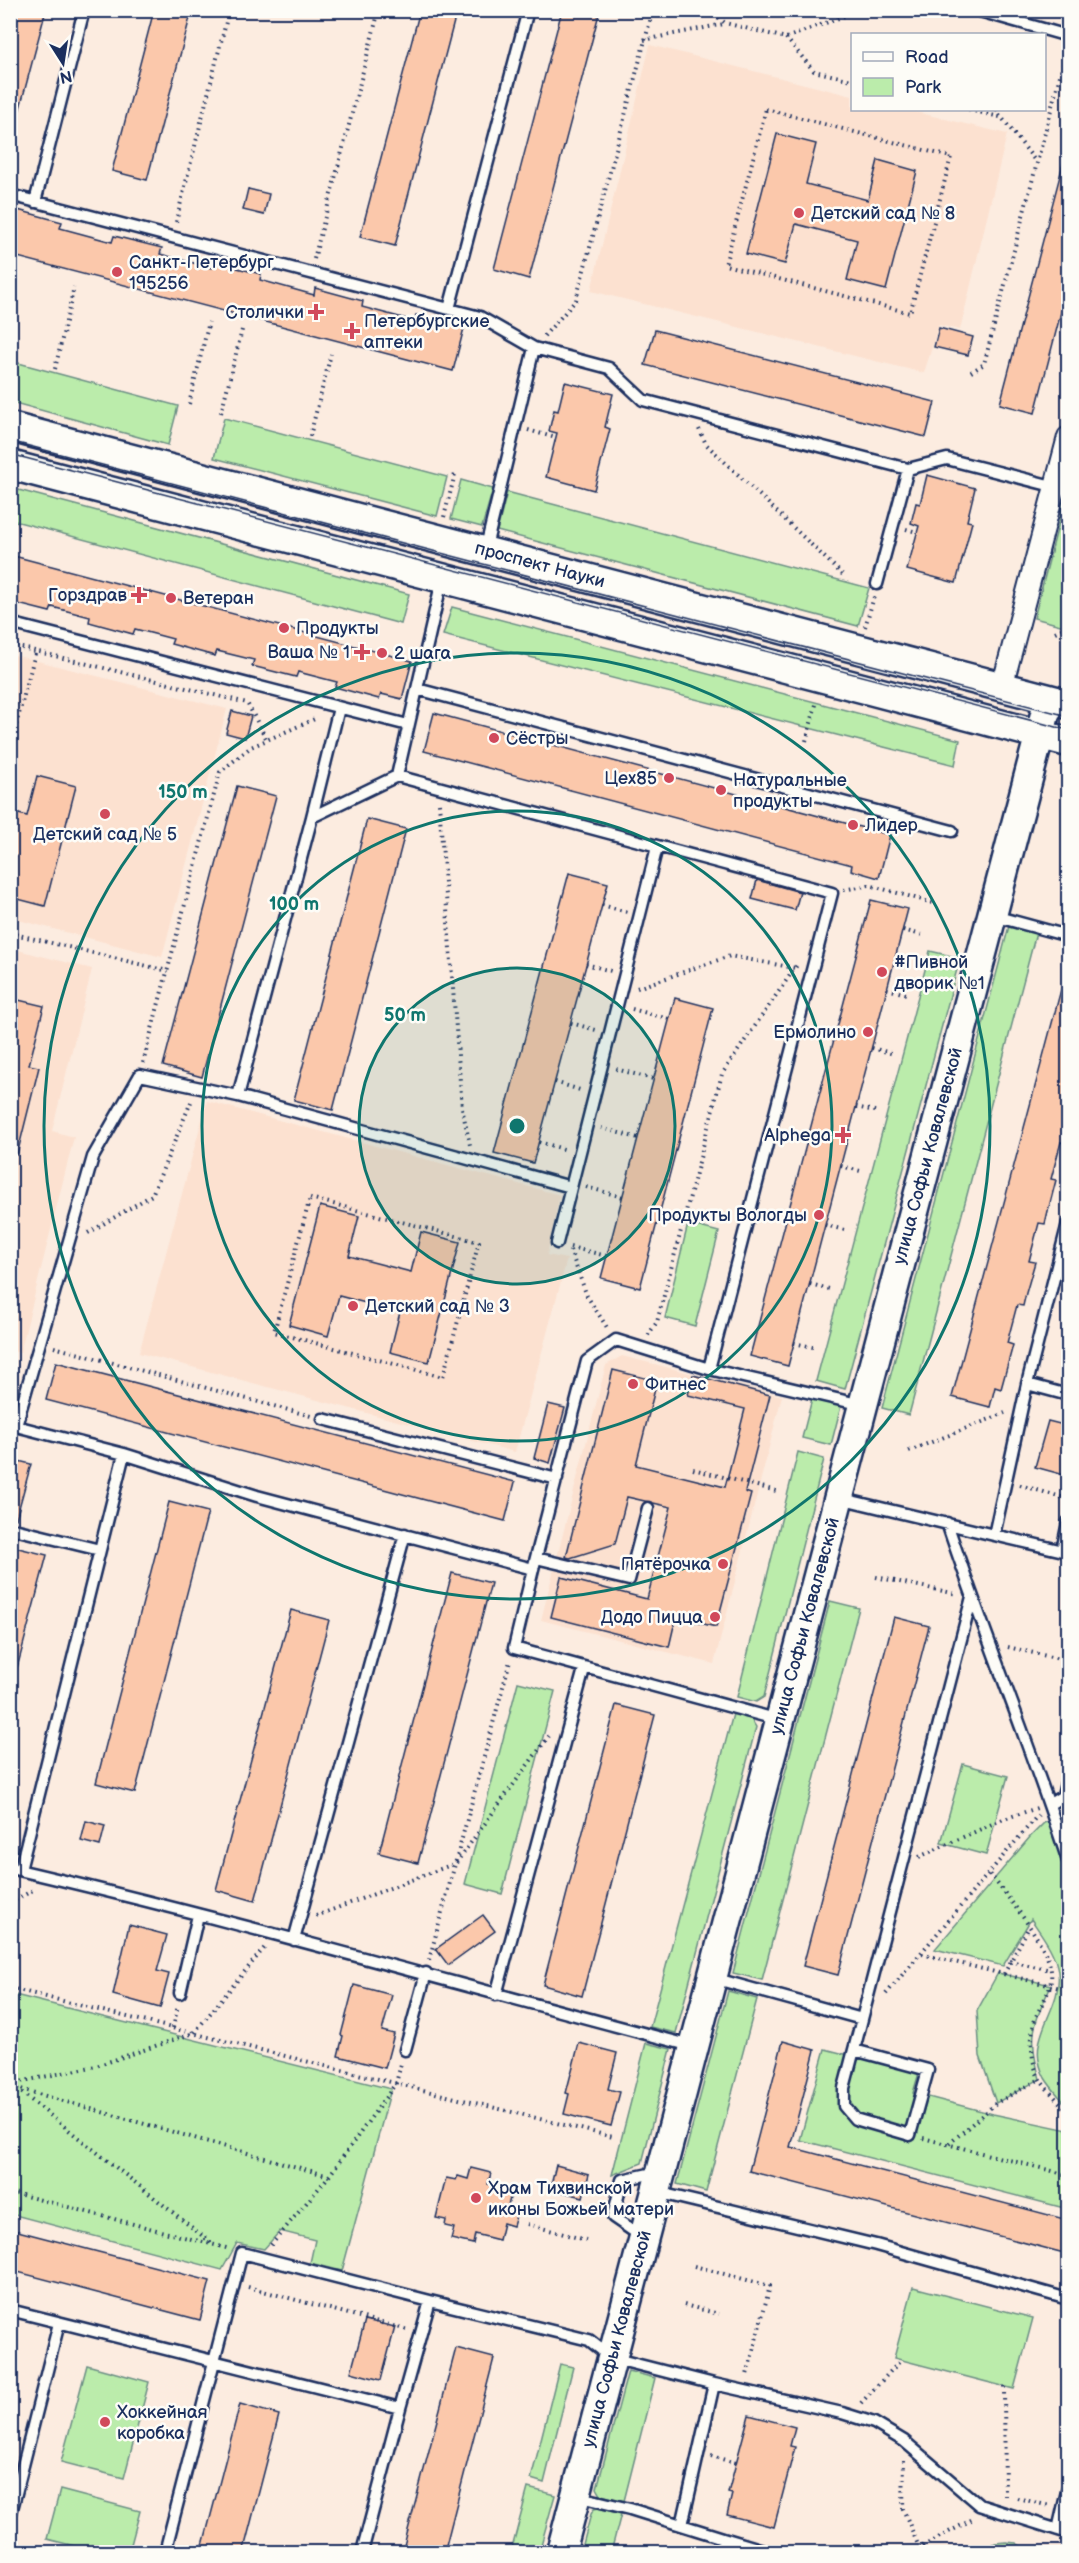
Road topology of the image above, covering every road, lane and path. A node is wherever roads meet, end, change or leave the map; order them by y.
1 (84, 10) edge
2 (229, 10) edge
3 (379, 10) edge
4 (528, 10) edge
5 (652, 10) edge
6 (709, 10) edge
7 (860, 10) edge
8 (976, 10) edge
9 (725, 23) junction
10 (1068, 36) edge
11 (786, 38) junction
12 (644, 40) junction
13 (1068, 45) edge
14 (851, 80) edge
15 (973, 111) edge
16 (997, 111) edge
17 (1002, 118) junction
18 (1036, 162) junction
19 (10, 195) edge
20 (35, 202) junction
21 (172, 237) junction
22 (310, 273) junction
23 (74, 287) dead end
24 (823, 290) joint
25 (449, 309) junction
26 (209, 322) dead end
27 (242, 330) dead end
28 (534, 348) junction
29 (331, 354) dead end
30 (56, 369) dead end
31 (971, 372) dead end
32 (189, 404) dead end
33 (691, 412) junction
34 (221, 413) dead end
35 (515, 426) junction
36 (10, 427) edge
37 (310, 436) dead end
38 (1068, 436) edge
39 (556, 438) dead end
40 (10, 465) edge
41 (908, 469) junction
42 (455, 474) dead end
43 (1062, 489) edge
44 (442, 523) dead end
45 (485, 551) junction
46 (844, 576) dead end
47 (442, 578) junction
48 (877, 584) joint
49 (10, 623) edge
50 (1068, 626) edge
51 (41, 631) junction
52 (864, 631) dead end
53 (1055, 632) dead end
54 (10, 645) edge
55 (1002, 687) junction
56 (417, 689) junction
57 (1059, 702) edge
58 (339, 708) junction
59 (408, 725) junction
60 (1040, 734) junction
61 (267, 740) junction
62 (1068, 742) edge
63 (10, 748) edge
64 (397, 776) junction
65 (438, 787) junction
66 (312, 817) junction
67 (952, 831) dead end
68 (657, 847) junction
69 (832, 893) junction
70 (933, 903) dead end
71 (602, 905) dead end
72 (640, 915) junction
73 (991, 915) junction
74 (903, 930) dead end
75 (10, 933) edge
76 (925, 936) dead end
77 (1068, 936) edge
78 (800, 960) dead end
79 (586, 964) dead end
80 (795, 968) junction
81 (168, 971) junction
82 (625, 975) junction
83 (887, 989) dead end
84 (910, 995) dead end
85 (618, 1000) junction
86 (669, 1019) dead end
87 (570, 1023) dead end
88 (610, 1034) junction
89 (872, 1048) dead end
90 (894, 1054) dead end
91 (602, 1065) junction
92 (140, 1075) junction
93 (653, 1078) dead end
94 (555, 1082) dead end
95 (197, 1087) junction
96 (595, 1094) junction
97 (238, 1096) junction
98 (856, 1107) dead end
99 (879, 1112) dead end
100 (587, 1125) junction
101 (638, 1138) dead end
102 (539, 1142) dead end
103 (580, 1154) junction
104 (473, 1160) junction
105 (841, 1166) dead end
106 (864, 1172) dead end
107 (572, 1186) junction
108 (622, 1197) dead end
109 (1068, 1223) edge
110 (825, 1225) dead end
111 (848, 1231) dead end
112 (478, 1242) joint
113 (557, 1243) dead end
114 (69, 1244) junction
115 (607, 1256) dead end
116 (810, 1284) dead end
117 (833, 1290) dead end
118 (616, 1340) junction
119 (41, 1343) junction
120 (794, 1343) dead end
121 (640, 1348) junction
122 (817, 1348) dead end
123 (710, 1369) junction
124 (1027, 1384) junction
125 (1068, 1395) edge
126 (862, 1405) junction
127 (1022, 1406) junction
128 (323, 1419) joint
129 (13, 1424) edge
130 (909, 1451) dead end
131 (124, 1454) junction
132 (693, 1469) dead end
133 (556, 1479) junction
134 (1006, 1481) junction
135 (780, 1492) dead end
136 (838, 1498) junction
137 (1068, 1498) edge
138 (648, 1508) dead end
139 (1068, 1522) edge
140 (947, 1523) junction
141 (10, 1528) edge
142 (405, 1534) junction
143 (994, 1535) junction
144 (100, 1551) junction
145 (1065, 1551) edge
146 (536, 1558) junction
147 (533, 1569) junction
148 (876, 1577) dead end
149 (972, 1597) junction
150 (989, 1643) junction
151 (514, 1648) junction
152 (1068, 1661) edge
153 (584, 1669) junction
154 (576, 1699) junction
155 (780, 1720) junction
156 (1068, 1775) edge
157 (1066, 1796) edge
158 (1050, 1804) junction
159 (1068, 1861) edge
160 (456, 1863) junction
161 (904, 1863) junction
162 (15, 1869) edge
163 (990, 1874) junction
164 (198, 1915) junction
165 (299, 1923) junction
166 (1029, 1927) junction
167 (275, 1935) junction
168 (294, 1940) junction
169 (922, 1954) junction
170 (1010, 1961) junction
171 (1051, 1970) junction
172 (426, 1973) junction
173 (1004, 1974) junction
174 (712, 1978) junction
175 (1051, 1985) junction
176 (10, 1988) edge
177 (1068, 1990) edge
178 (180, 1993) joint
179 (496, 1995) junction
180 (862, 2019) junction
181 (173, 2028) junction
182 (194, 2033) junction
183 (694, 2047) junction
184 (405, 2050) joint
185 (854, 2050) junction
186 (1040, 2079) junction
187 (396, 2083) junction
188 (12, 2086) edge
189 (1068, 2112) edge
190 (910, 2135) junction
191 (613, 2137) dead end
192 (949, 2145) junction
193 (1068, 2175) edge
194 (329, 2176) junction
195 (658, 2181) junction
196 (10, 2192) edge
197 (527, 2224) dead end
198 (586, 2240) dead end
199 (214, 2245) junction
200 (242, 2253) junction
201 (261, 2257) junction
202 (694, 2266) dead end
203 (234, 2283) junction
204 (1068, 2299) edge
205 (430, 2301) junction
206 (684, 2305) dead end
207 (10, 2310) edge
208 (719, 2314) dead end
209 (59, 2323) junction
210 (421, 2333) junction
211 (612, 2358) junction
212 (901, 2360) dead end
213 (213, 2361) junction
214 (747, 2375) dead end
215 (714, 2384) junction
216 (1004, 2387) dead end
217 (859, 2405) dead end
218 (400, 2408) junction
219 (903, 2441) junction
220 (698, 2453) junction
221 (736, 2463) dead end
222 (1068, 2487) edge
223 (576, 2496) junction
224 (1005, 2496) dead end
225 (992, 2509) junction
226 (10, 2517) edge
227 (682, 2525) junction
228 (1063, 2532) edge
229 (723, 2538) junction
230 (920, 2551) edge
231 (165, 2553) edge
232 (362, 2553) edge
233 (561, 2553) edge
234 (719, 2553) edge
235 (770, 2553) edge
236 (912, 2553) edge

1 - 20 lane
2 - 21 path
3 - 22 path
4 - 25 lane
5 - 12 path
6 - 9 path
7 - 11 path
8 - 10 lane
9 - 11 path
9 - 12 path
11 - 14 path
12 - 28 path
13 - 18 path
15 - 17 path
16 - 17 path
17 - 18 path
18 - 31 path
19 - 20 lane
20 - 21 lane
21 - 22 lane
22 - 25 lane
23 - 30 path
24 - 24 path
25 - 28 lane
26 - 32 path
27 - 34 path
28 - 33 lane
28 - 35 lane
29 - 37 path
33 - 41 lane
33 - 46 path
35 - 39 path
35 - 45 lane
36 - 45 main road, проспект Науки
38 - 43 street
40 - 47 main road, проспект Науки
41 - 43 lane
41 - 48 lane
42 - 44 path
43 - 55 street
45 - 55 main road, проспект Науки
47 - 56 lane
47 - 60 main road, проспект Науки
48 - 52 path
49 - 51 lane
50 - 53 path
51 - 58 lane
51 - 63 path
54 - 61 path
55 - 57 main road, проспект Науки
56 - 59 lane
56 - 67 lane
57 - 60 main road, улица Софьи Ковалевской
58 - 59 lane
58 - 61 path
58 - 66 lane
59 - 64 lane
60 - 62 main road, проспект Науки
60 - 73 main road, улица Софьи Ковалевской
61 - 81 path
64 - 65 lane
64 - 66 lane
65 - 68 lane
65 - 104 path
66 - 97 lane
68 - 69 lane
68 - 72 lane
69 - 70 path
69 - 123 lane
71 - 72 path
72 - 82 lane
73 - 77 lane
73 - 126 main road, улица Софьи Ковалевской
74 - 76 path
75 - 81 path
78 - 80 path
79 - 82 path
80 - 85 path
80 - 121 path
81 - 92 path
82 - 85 lane
83 - 84 path
85 - 86 path
85 - 88 lane
87 - 88 path
88 - 91 lane
89 - 90 path
91 - 93 path
91 - 96 lane
92 - 95 lane
92 - 114 lane
94 - 96 path
95 - 97 lane
95 - 114 path
96 - 100 lane
97 - 104 lane
98 - 99 path
100 - 101 path
100 - 103 lane
102 - 103 path
103 - 107 lane
104 - 107 lane
105 - 106 path
107 - 108 path
107 - 113 lane
109 - 124 lane
110 - 111 path
112 - 112 path
114 - 119 lane
115 - 118 path
116 - 117 path
118 - 121 lane
118 - 133 lane
119 - 128 path
119 - 129 lane
120 - 122 path
121 - 123 lane
123 - 126 lane
124 - 125 lane
124 - 127 lane
126 - 136 main road, улица Софьи Ковалевской
127 - 130 path
127 - 134 lane
128 - 133 lane
129 - 131 lane
131 - 142 lane
131 - 144 lane
132 - 135 path
133 - 146 lane
134 - 137 path
134 - 143 lane
136 - 140 lane
136 - 155 main road, улица Софьи Ковалевской
138 - 146 lane
139 - 145 lane
140 - 143 lane
140 - 149 lane
141 - 144 lane
142 - 147 lane
142 - 165 lane
143 - 145 lane
144 - 162 lane
146 - 147 lane
147 - 151 lane
148 - 149 path
149 - 150 lane
149 - 161 lane
150 - 152 path
150 - 158 lane
151 - 153 lane
151 - 160 path
153 - 154 lane
153 - 155 lane
154 - 160 path
154 - 179 lane
155 - 174 main road, улица Софьи Ковалевской
156 - 157 lane
157 - 158 lane
158 - 159 lane
158 - 161 path
158 - 163 path
160 - 165 path
160 - 172 path
161 - 180 lane
162 - 164 lane
163 - 166 path
163 - 169 path
164 - 167 lane
164 - 178 lane
165 - 168 lane
166 - 170 path
166 - 171 path
167 - 168 lane
167 - 182 path
168 - 172 lane
169 - 173 path
169 - 180 path
170 - 171 path
170 - 173 path
171 - 175 path
172 - 179 lane
172 - 184 lane
173 - 175 path
174 - 180 lane
174 - 183 main road, улица Софьи Ковалевской
175 - 177 path
175 - 186 path
176 - 181 path
178 - 181 path
179 - 183 lane
180 - 185 lane
181 - 182 path
182 - 187 path
182 - 188 path
183 - 195 main road, улица Софьи Ковалевской
184 - 187 path
185 - 190 lane
185 - 190 lane
186 - 189 path
186 - 192 path
187 - 191 path
187 - 194 path
188 - 194 path
188 - 199 path
190 - 192 path
192 - 193 path
194 - 201 path
195 - 204 lane
195 - 211 main road, улица Софьи Ковалевской
196 - 199 path
197 - 198 path
199 - 200 path
200 - 201 lane
200 - 203 lane
201 - 205 lane
202 - 214 path
203 - 210 path
203 - 213 lane
205 - 210 lane
205 - 211 lane
206 - 208 path
207 - 209 lane
209 - 213 lane
209 - 226 lane
210 - 218 lane
211 - 215 lane
211 - 223 main road, улица Софьи Ковалевской
212 - 217 path
213 - 218 lane
213 - 231 lane
215 - 219 lane
215 - 220 lane
216 - 224 path
218 - 232 lane
219 - 225 lane
219 - 230 path
220 - 221 path
220 - 227 lane
222 - 228 lane
223 - 227 lane
223 - 233 main road, улица Софьи Ковалевской
225 - 228 lane
225 - 230 path
227 - 229 lane
229 - 234 lane
229 - 235 lane
230 - 236 path

